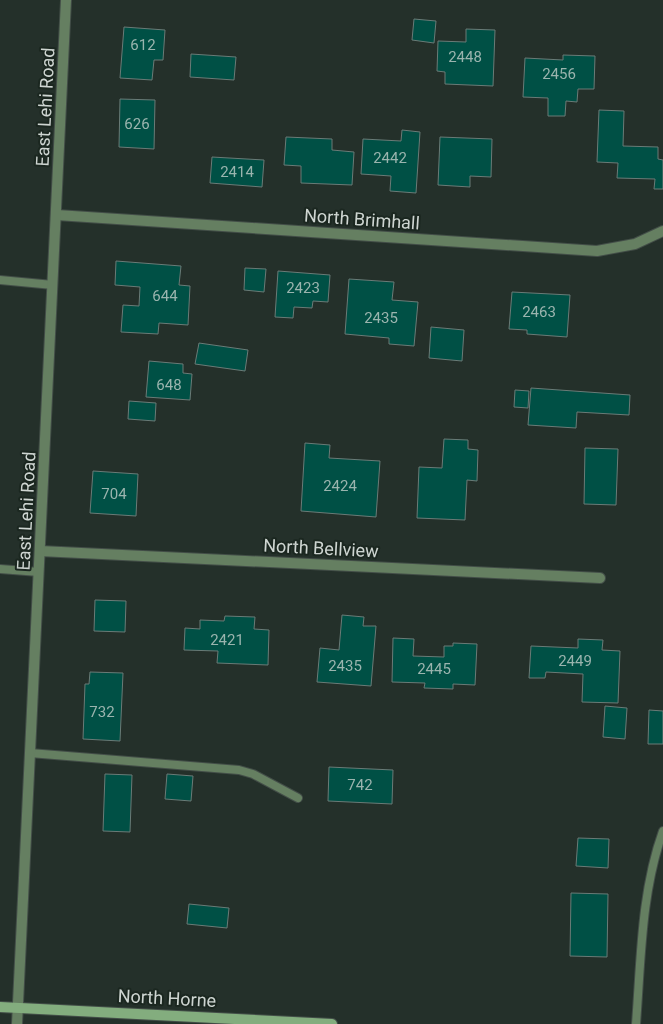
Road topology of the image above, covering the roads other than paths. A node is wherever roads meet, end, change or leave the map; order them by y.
1 (66, 0) edge
2 (57, 215) junction
3 (663, 231) edge
4 (0, 280) edge
5 (53, 285) junction
6 (40, 551) junction
7 (0, 569) edge
8 (38, 572) junction
9 (600, 578) dead end
10 (30, 753) junction
11 (298, 798) dead end
12 (663, 831) edge
13 (0, 1006) edge
14 (18, 1007) junction
15 (17, 1024) edge
16 (332, 1024) edge
17 (636, 1024) edge

1 - 2 street, East Lehi Road
2 - 3 street, North Brimhall
2 - 5 street, East Lehi Road
4 - 5 lane
5 - 6 street, East Lehi Road
6 - 8 street, East Lehi Road
6 - 9 street, North Bellview
7 - 8 lane
8 - 10 street, East Lehi Road
10 - 11 lane
10 - 14 street, East Lehi Road
12 - 17 lane
13 - 14 street, North Horne
14 - 15 street, East Lehi Road
14 - 16 street, North Horne

